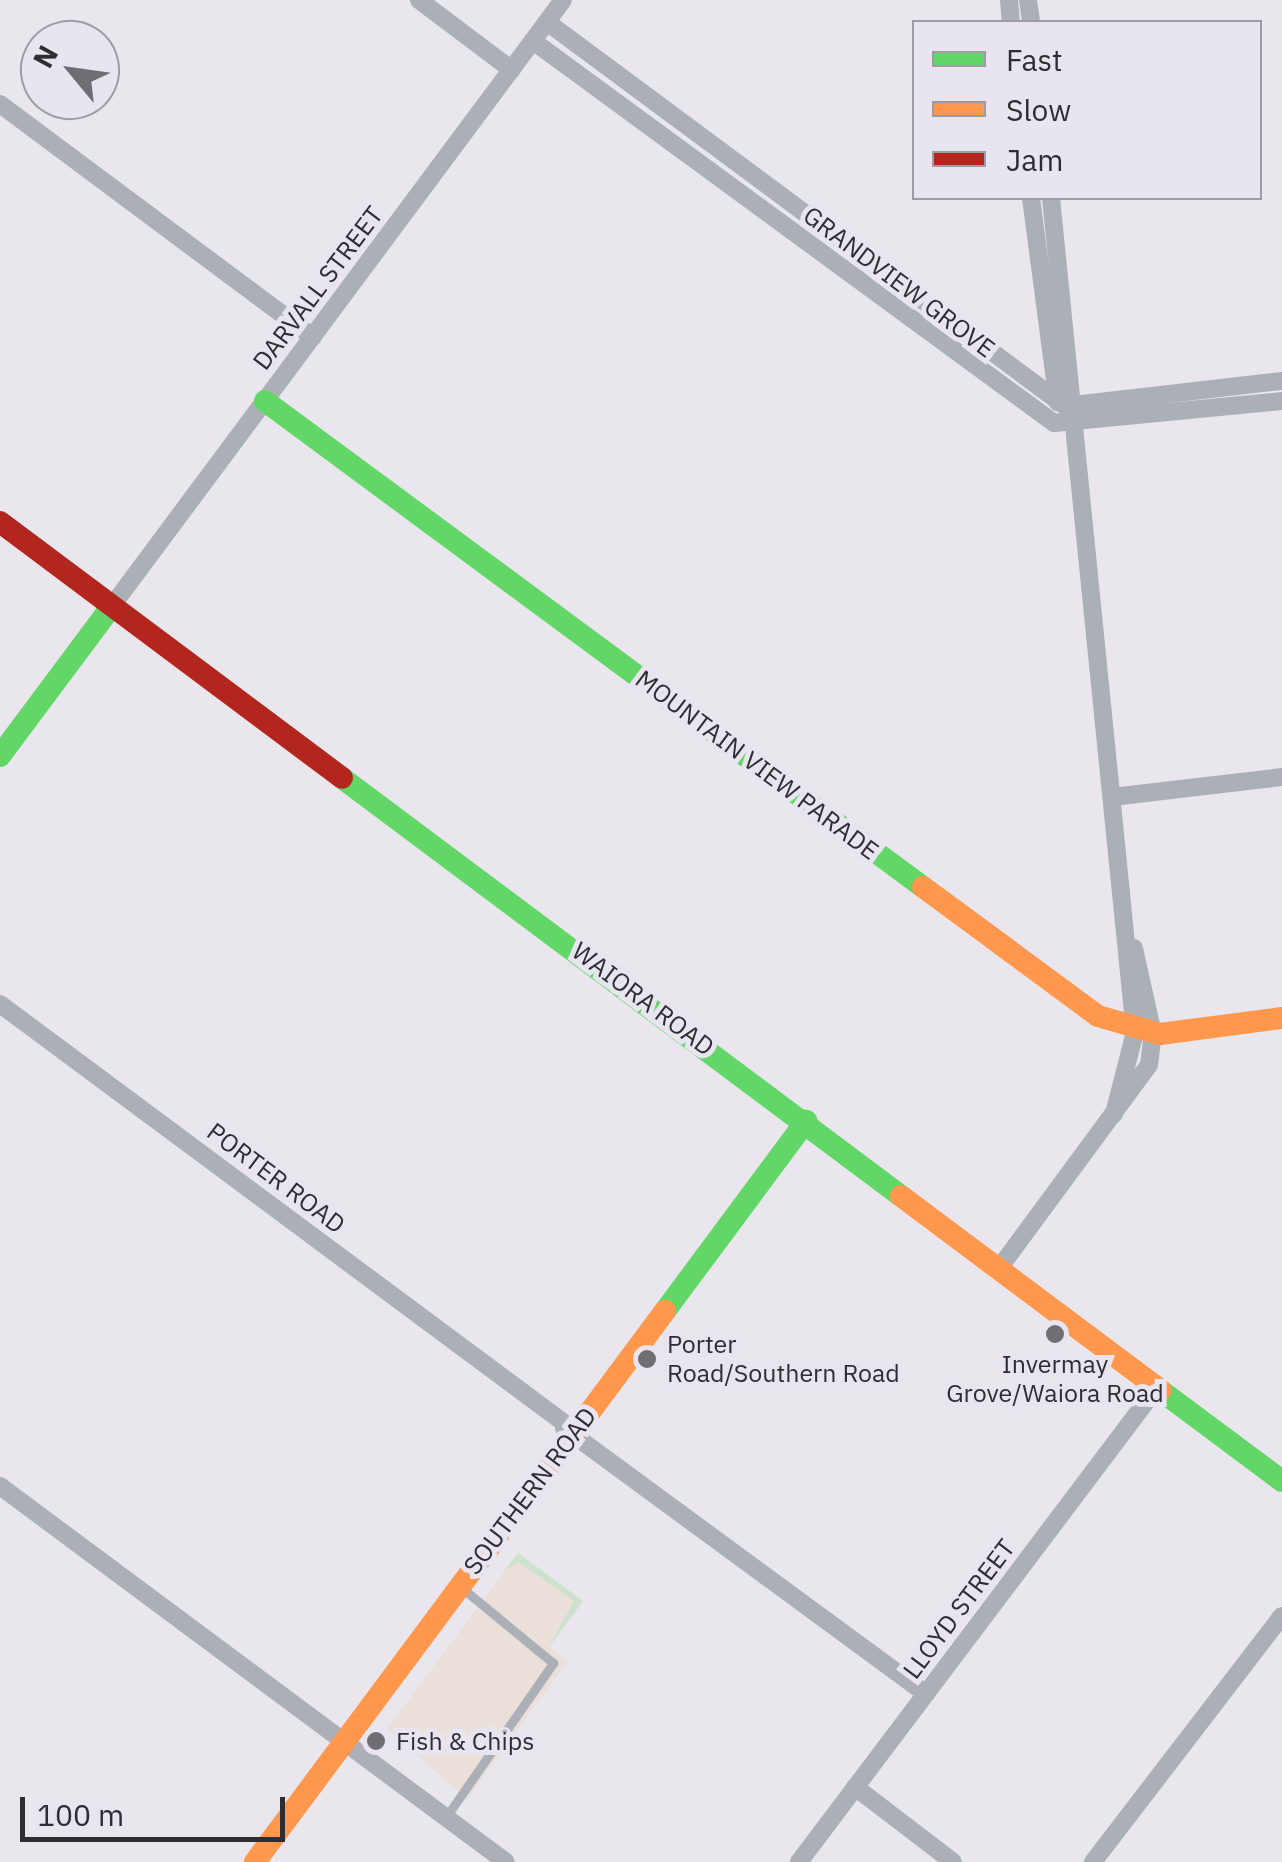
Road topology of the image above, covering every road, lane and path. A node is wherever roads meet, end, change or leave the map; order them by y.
1 (419, 0) edge
2 (563, 0) edge
3 (547, 22) junction
4 (532, 41) junction
5 (512, 70) junction
6 (0, 104) edge
7 (1031, 200) edge
8 (1051, 200) edge
9 (313, 336) junction
10 (1282, 381) edge
11 (265, 401) junction
12 (1282, 402) edge
13 (1064, 403) junction
14 (1067, 426) junction
15 (0, 522) edge
16 (112, 606) junction
17 (0, 756) edge
18 (1282, 777) edge
19 (1112, 797) junction
20 (0, 1004) edge
21 (1282, 1018) edge
22 (1144, 1032) junction
23 (806, 1120) junction
24 (1000, 1267) junction
25 (1158, 1386) junction
26 (575, 1432) junction
27 (1282, 1481) edge
28 (0, 1486) edge
29 (460, 1586) junction
30 (1282, 1616) edge
31 (926, 1694) junction
32 (344, 1742) junction
33 (855, 1788) junction
34 (446, 1818) junction
35 (255, 1862) edge
36 (506, 1862) edge
37 (799, 1862) edge
38 (952, 1862) edge
39 (1093, 1862) edge

1 - 5 street
2 - 3 street, DARVALL STREET
3 - 4 street, DARVALL STREET
3 - 13 street, GRANDVIEW GROVE
4 - 5 street, DARVALL STREET
4 - 14 street, GRANDVIEW GROVE
5 - 9 street, DARVALL STREET
6 - 9 street
7 - 13 street
8 - 13 street
9 - 11 street, DARVALL STREET
10 - 13 street
11 - 16 street, DARVALL STREET
11 - 22 main road, MOUNTAIN VIEW PARADE
12 - 14 street
13 - 14 street
14 - 19 street
15 - 16 main road, WAIORA ROAD
16 - 17 main road
16 - 23 main road, WAIORA ROAD
18 - 19 street
19 - 22 street
20 - 26 street, PORTER ROAD
21 - 22 main road
22 - 24 street
23 - 24 main road, WAIORA ROAD
23 - 26 main road, SOUTHERN ROAD
24 - 25 main road, WAIORA ROAD
25 - 27 main road, WAIORA ROAD
25 - 31 street, LLOYD STREET
26 - 29 main road, SOUTHERN ROAD
26 - 31 street, PORTER ROAD
28 - 32 street
29 - 32 main road, SOUTHERN ROAD
29 - 34 lane
30 - 39 street
31 - 33 street, LLOYD STREET
32 - 34 street
32 - 35 main road, SOUTHERN ROAD
33 - 37 street, LLOYD STREET
33 - 38 street
34 - 36 street

